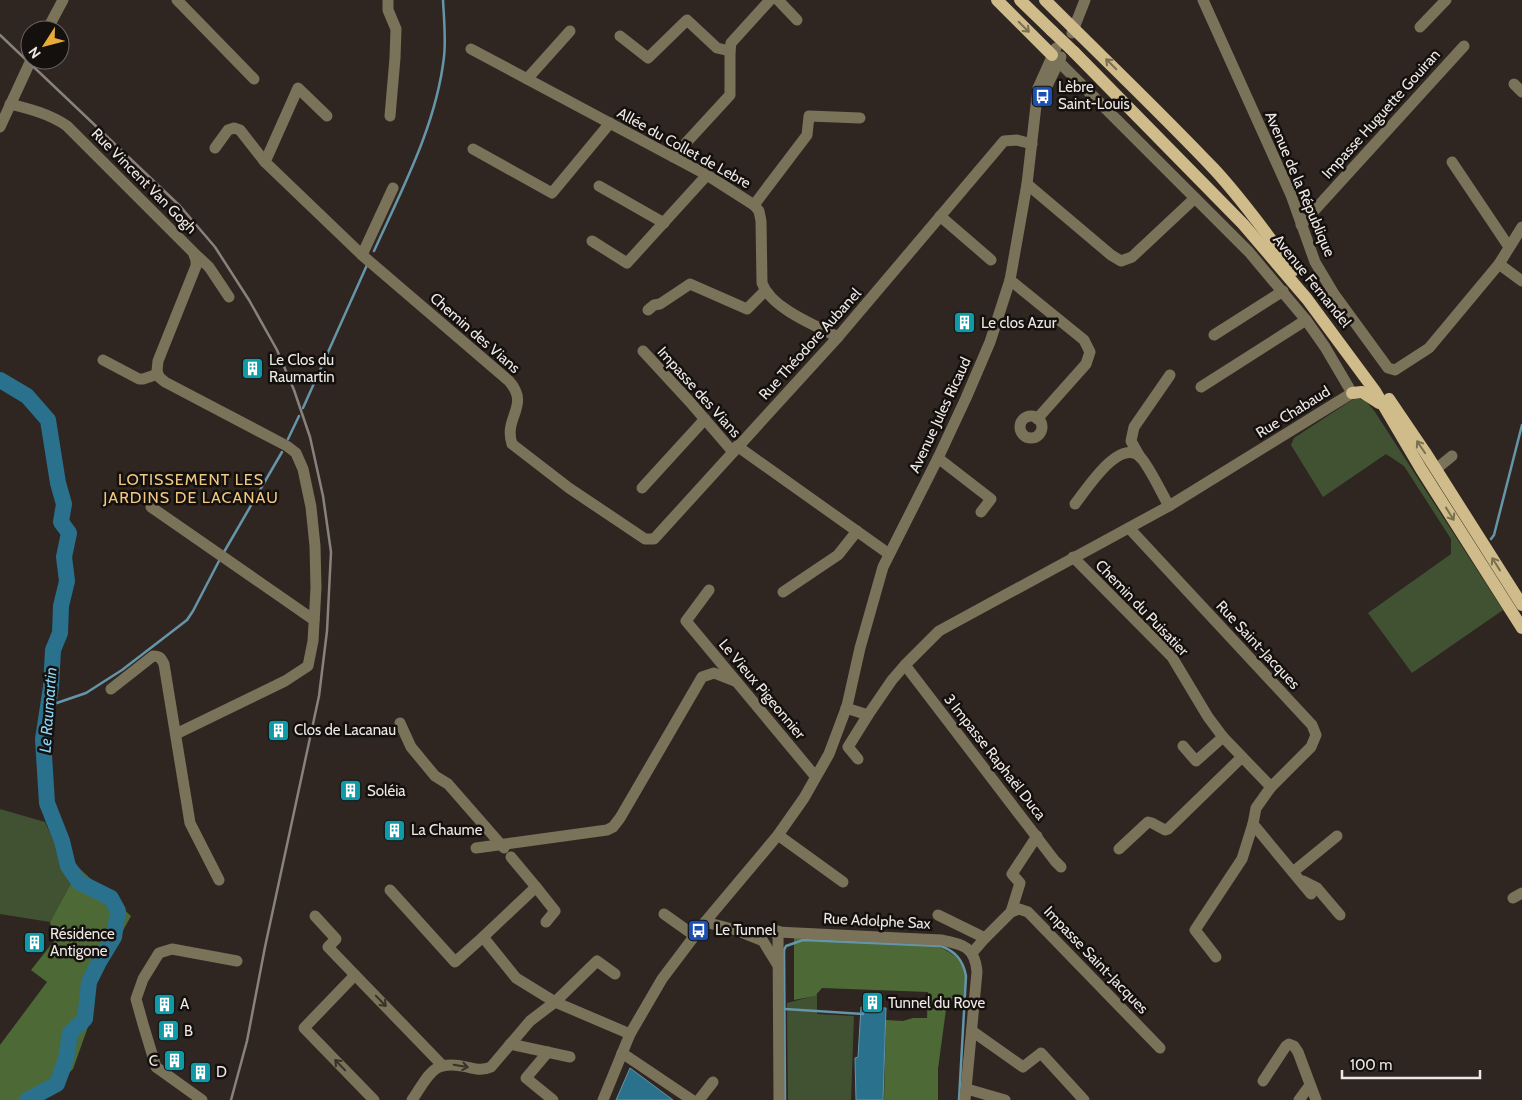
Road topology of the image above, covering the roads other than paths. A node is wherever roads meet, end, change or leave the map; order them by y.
1 (63, 0) edge
2 (177, 0) edge
3 (388, 0) edge
4 (770, 0) edge
5 (778, 0) edge
6 (997, 0) edge
7 (1020, 0) edge
8 (1032, 0) edge
9 (1045, 0) edge
10 (1084, 0) edge
11 (1203, 0) edge
12 (1446, 0) edge
13 (52, 20) edge
14 (797, 20) dead end
15 (1420, 27) dead end
16 (1065, 28) junction
17 (570, 31) dead end
18 (620, 36) dead end
19 (1464, 46) dead end
20 (471, 49) dead end
21 (730, 51) junction
22 (1063, 53) junction
23 (26, 70) edge
24 (254, 79) dead end
25 (527, 79) junction
26 (10, 104) junction
27 (327, 116) dead end
28 (390, 116) dead end
29 (860, 118) dead end
30 (610, 123) junction
31 (0, 127) edge
32 (1032, 144) junction
33 (215, 148) dead end
34 (473, 149) dead end
35 (673, 157) junction
36 (265, 162) junction
37 (1452, 162) dead end
38 (707, 175) junction
39 (1027, 184) junction
40 (599, 186) dead end
41 (393, 188) dead end
42 (1195, 198) junction
43 (754, 205) junction
44 (940, 216) junction
45 (664, 224) junction
46 (1301, 225) junction
47 (1522, 227) edge
48 (592, 241) dead end
49 (1509, 247) junction
50 (193, 252) junction
51 (362, 255) junction
52 (991, 260) dead end
53 (1499, 264) junction
54 (1010, 280) junction
55 (1522, 281) edge
56 (1305, 284) junction
57 (765, 291) junction
58 (1283, 291) junction
59 (229, 297) dead end
60 (648, 310) dead end
61 (1306, 320) junction
62 (1214, 335) dead end
63 (838, 337) junction
64 (643, 351) dead end
65 (103, 360) dead end
66 (158, 374) junction
67 (1170, 375) dead end
68 (1201, 387) dead end
69 (1352, 393) junction
70 (1388, 412) junction
71 (1038, 418) dead end
72 (705, 420) junction
73 (735, 449) junction
74 (1452, 456) dead end
75 (938, 458) junction
76 (1141, 458) junction
77 (1436, 469) junction
78 (642, 488) dead end
79 (1075, 504) dead end
80 (1169, 506) junction
81 (151, 507) dead end
82 (981, 512) dead end
83 (1129, 528) junction
84 (857, 531) junction
85 (888, 554) junction
86 (1073, 558) junction
87 (709, 590) dead end
88 (783, 592) dead end
89 (1520, 596) edge
90 (314, 620) junction
91 (1522, 628) edge
92 (905, 665) junction
93 (737, 682) junction
94 (111, 689) dead end
95 (846, 708) junction
96 (868, 715) junction
97 (400, 723) dead end
98 (176, 734) junction
99 (1223, 737) junction
100 (1183, 746) dead end
101 (1240, 755) junction
102 (858, 759) dead end
103 (815, 776) junction
104 (1271, 787) junction
105 (1196, 794) dead end
106 (1253, 824) junction
107 (778, 835) junction
108 (1037, 836) junction
109 (1337, 836) dead end
110 (476, 848) dead end
111 (1119, 849) dead end
112 (506, 850) junction
113 (1062, 867) dead end
114 (1296, 876) junction
115 (219, 880) dead end
116 (843, 882) dead end
117 (536, 887) junction
118 (390, 890) dead end
119 (1311, 894) dead end
120 (1011, 912) junction
121 (664, 914) dead end
122 (938, 915) dead end
123 (1340, 915) dead end
124 (315, 916) dead end
125 (546, 922) dead end
126 (705, 922) junction
127 (770, 934) junction
128 (694, 936) junction
129 (483, 937) junction
130 (985, 938) junction
131 (972, 953) junction
132 (1216, 957) dead end
133 (237, 961) dead end
134 (778, 966) junction
135 (615, 974) dead end
136 (355, 975) junction
137 (554, 1002) junction
138 (972, 1032) junction
139 (630, 1034) junction
140 (510, 1044) junction
141 (1160, 1048) dead end
142 (548, 1052) junction
143 (622, 1053) junction
144 (570, 1056) dead end
145 (442, 1065) junction
146 (1263, 1081) dead end
147 (713, 1082) dead end
148 (1310, 1086) junction
149 (966, 1094) edge
150 (202, 1100) edge
151 (374, 1100) edge
152 (412, 1100) edge
153 (553, 1100) edge
154 (603, 1100) edge
155 (692, 1100) edge
156 (699, 1100) edge
157 (779, 1100) edge
158 (1005, 1100) edge
159 (1084, 1100) edge
160 (1299, 1100) edge
161 (1316, 1100) edge

1 - 13 street
2 - 24 street
3 - 28 street
4 - 21 street
5 - 14 street
6 -> 22 main road
7 - 16 main road, Avenue Fernandel
8 - 16 main road, Avenue Fernandel
9 - 16 main road
10 - 16 street
11 - 46 street, Avenue de la République
12 - 15 street
16 - 22 main road, Avenue Fernandel, bridge
56 -> 16 main road
17 - 25 street
18 - 21 street
19 - 46 street, Impasse Huguette Gouiran
20 - 25 street, Allée du Collet de Lebre
21 - 35 street
22 - 32 street, Avenue Jules Ricaud
22 - 42 street, Rue Chabaud
22 - 56 main road, Avenue Fernandel
22 - 70 main road, Avenue Fernandel
23 - 26 street
25 - 30 street, Allée du Collet de Lebre
26 - 31 street
26 - 50 street, Rue Vincent Van Gogh
27 - 36 street
29 - 43 street
30 - 34 street
30 - 35 street, Allée du Collet de Lebre
32 - 39 street, Avenue Jules Ricaud
32 - 44 street, Rue Théodore Aubanel
33 - 36 street, Chemin des Vians
35 - 38 street, Allée du Collet de Lebre
36 - 51 street, Chemin des Vians
37 - 49 street
38 - 43 street, Allée du Collet de Lebre
38 - 45 street
39 - 42 street
39 - 54 street, Avenue Jules Ricaud
40 - 45 street
41 - 51 street
42 - 58 street, Rue Chabaud
43 - 57 street, Allée du Collet de Lebre
44 - 52 street
44 - 63 street, Rue Théodore Aubanel
45 - 48 street
46 - 53 street, Avenue de la République
47 - 49 street
49 - 53 street
50 - 59 street
50 - 66 street, Rue Vincent Van Gogh
51 - 73 street, Chemin des Vians
53 - 55 street
54 - 71 street
54 - 75 street, Avenue Jules Ricaud
77 -> 56 main road, Avenue Fernandel
57 - 60 street
57 - 63 street
58 - 61 street, Rue Chabaud
58 - 62 street
61 - 68 street
61 - 69 street, Rue Chabaud
63 - 73 street, Rue Théodore Aubanel
64 - 72 street, Impasse des Vians
65 - 66 street
66 - 90 street
67 - 76 street
69 - 70 main road
69 - 80 street, Rue Chabaud
70 -> 91 main road, Avenue Fernandel
72 - 73 street, Impasse des Vians
72 - 78 street
73 - 84 street
74 - 77 street
75 - 82 street
75 - 85 street, Avenue Jules Ricaud
76 - 79 street
76 - 80 street
89 -> 77 main road, Avenue Fernandel
80 - 83 street, Rue Chabaud
81 - 90 street
83 - 86 street, Rue Chabaud
83 - 104 street, Rue Saint-Jacques
84 - 85 street
84 - 88 street
85 - 95 street, Avenue Jules Ricaud
86 - 92 street, Rue Chabaud
86 - 99 street, Chemin du Puisatier
87 - 93 street, Le Vieux Pigeonnier
90 - 98 street
92 - 96 street, Rue Chabaud
92 - 108 street, 3 Impasse Raphaël Duca
93 - 103 street, Le Vieux Pigeonnier
93 - 112 street
94 - 98 street
95 - 96 street
95 - 103 street, Avenue Jules Ricaud
96 - 102 street, Rue Chabaud
97 - 112 street
98 - 115 street
99 - 100 street
99 - 101 street, Chemin du Puisatier
101 - 104 street, Chemin du Puisatier
101 - 105 street
101 - 111 street
103 - 107 street, Avenue Jules Ricaud
104 - 106 street
106 - 114 street
106 - 132 street
107 - 116 street
107 - 126 street, Avenue Jules Ricaud
108 - 113 street, 3 Impasse Raphaël Duca
108 - 120 street
109 - 114 street
110 - 112 street
112 - 117 street
114 - 119 street
114 - 123 street
117 - 125 street
117 - 129 street
118 - 129 street
120 - 130 street
120 - 141 street, Impasse Saint-Jacques
121 - 128 street
122 - 130 street, Rue Adolphe Sax
124 - 136 street
126 - 127 street, Rue Adolphe Sax
126 - 128 street, Avenue Jules Ricaud
127 - 131 street, Rue Adolphe Sax
127 - 134 street
127 - 134 street
128 - 139 street, Avenue Jules Ricaud
129 - 137 street
130 - 131 street
131 - 138 street
133 - 150 street
134 - 157 street
135 - 137 street
136 -> 145 street
151 -> 136 street
137 - 139 street
137 - 140 street
138 - 149 street
138 - 159 street
139 - 143 street, Avenue Jules Ricaud
140 - 142 street
145 -> 140 street
142 - 144 street
142 - 153 street
143 - 154 street, Avenue Jules Ricaud
143 - 155 street
145 - 152 street
146 - 148 street
147 - 156 street
148 - 160 street
148 - 161 street
149 - 158 street

